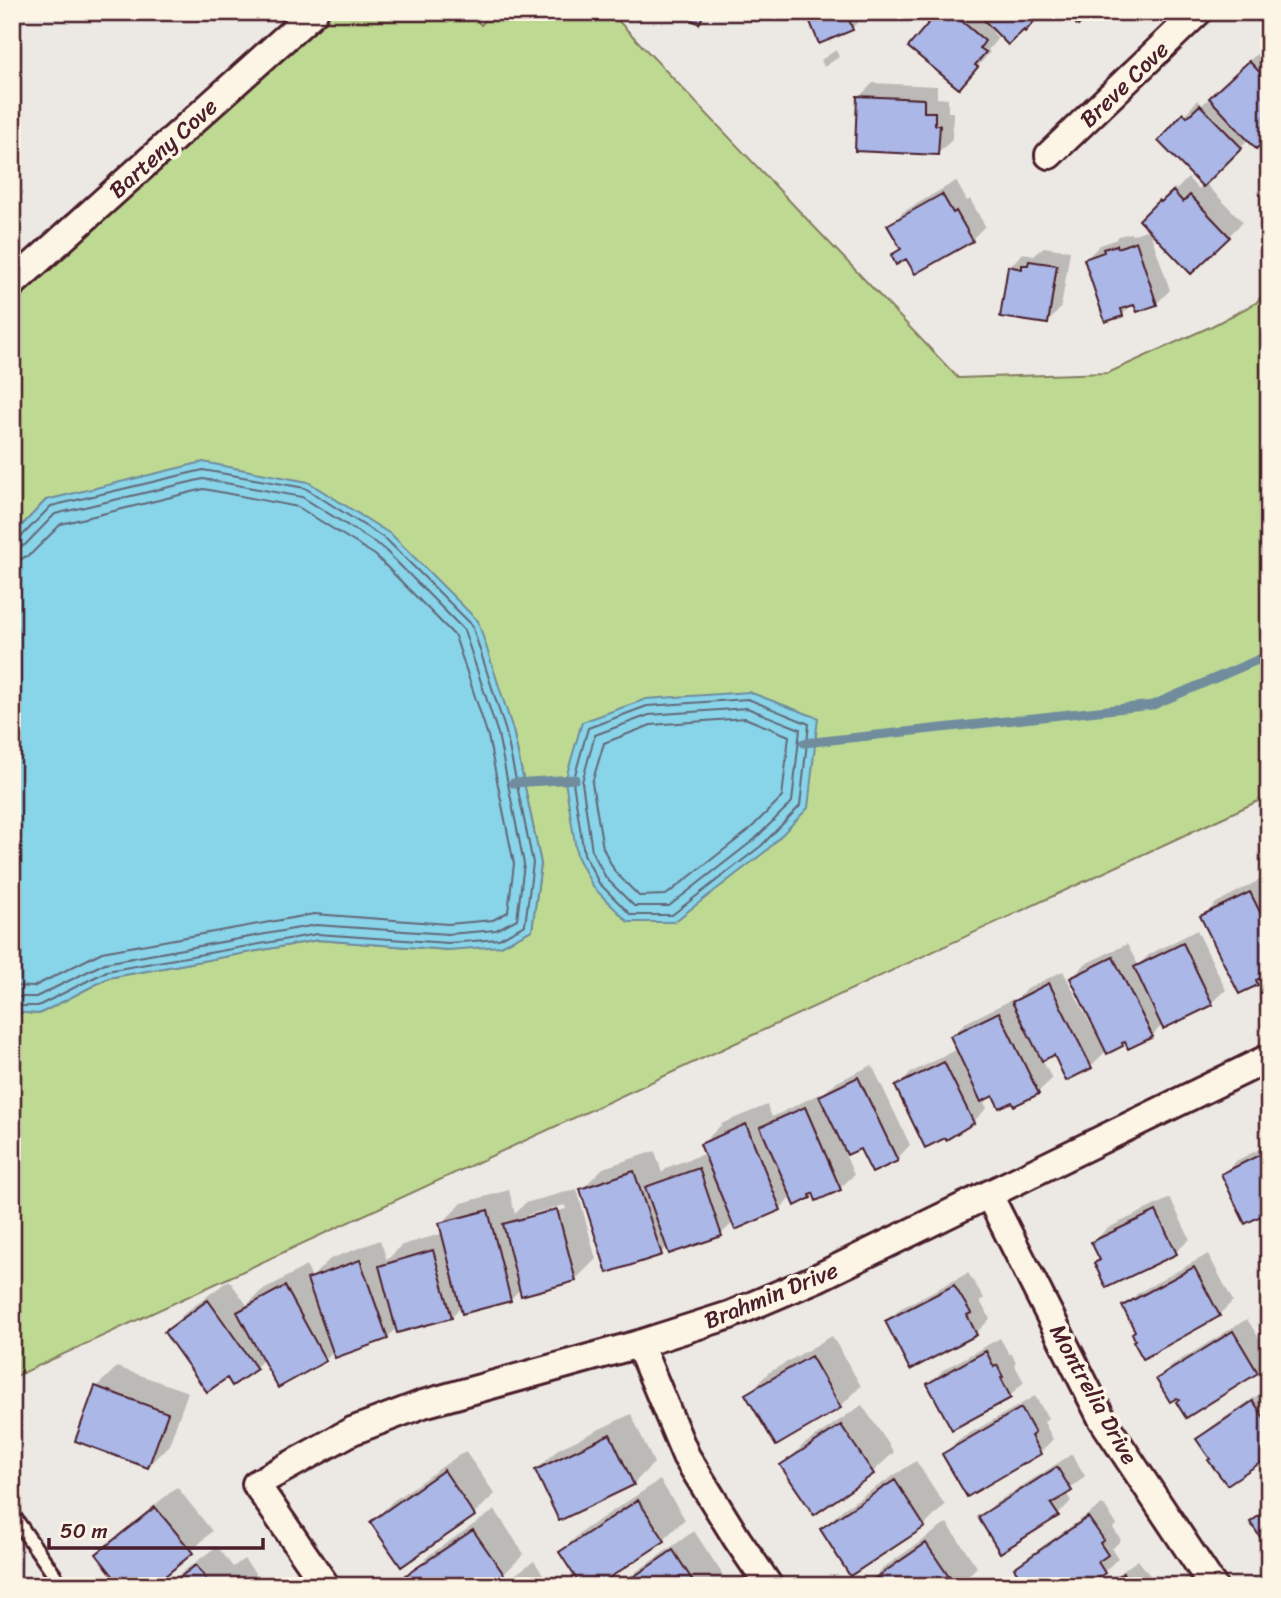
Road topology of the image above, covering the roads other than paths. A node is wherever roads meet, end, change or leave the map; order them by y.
1 (314, 12) edge
2 (1198, 12) edge
3 (1049, 155) dead end
4 (12, 284) edge
5 (1269, 1058) edge
6 (989, 1195) junction
7 (639, 1344) junction
8 (12, 1514) edge
9 (62, 1586) edge
10 (326, 1586) edge
11 (769, 1586) edge
12 (1213, 1586) edge

1 - 4 street, Barteny Cove
2 - 3 street, Breve Cove
5 - 6 street, Brahmin Drive
6 - 7 street, Brahmin Drive
6 - 12 street, Montrelia Drive
7 - 10 street, Brahmin Drive
7 - 11 street
8 - 9 lane

